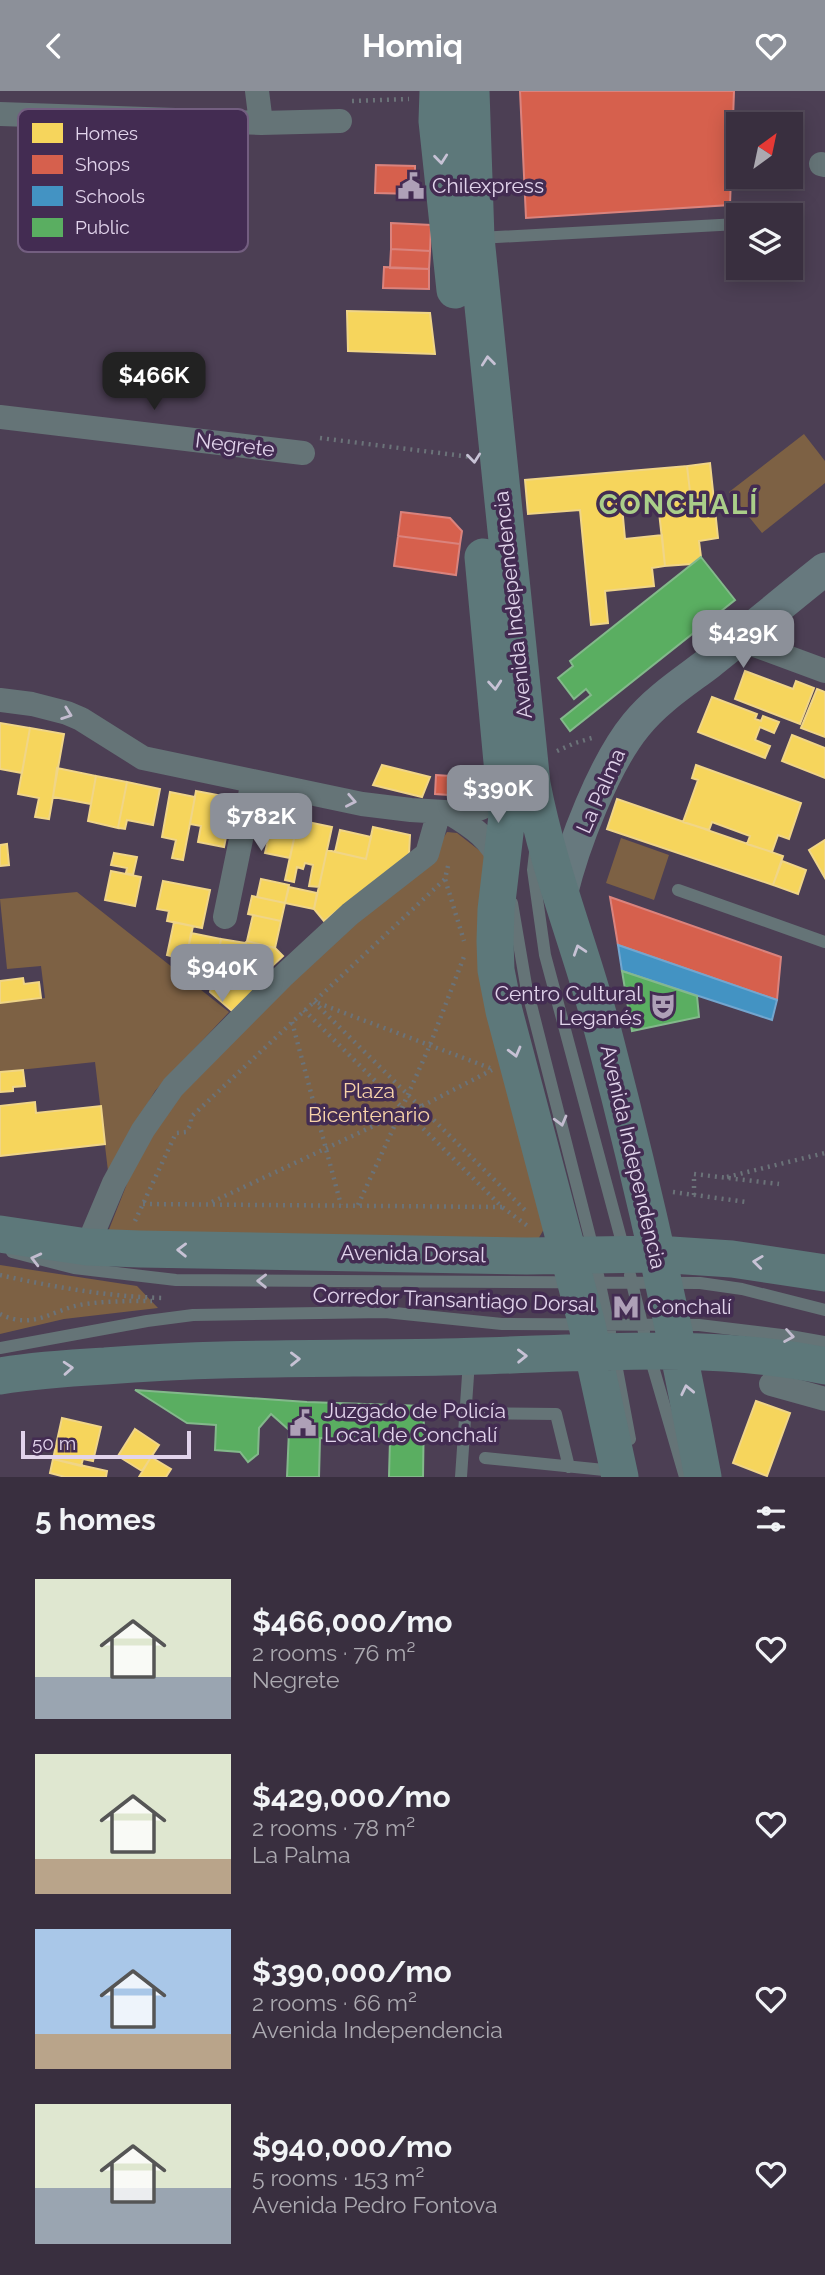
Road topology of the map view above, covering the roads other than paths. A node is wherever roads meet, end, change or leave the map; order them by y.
1 (257, 91) edge
2 (449, 93) edge
3 (0, 114) edge
4 (18, 115) edge
5 (340, 121) road end
6 (248, 123) edge
7 (261, 123) junction
8 (726, 225) edge
9 (476, 238) junction
10 (0, 417) edge
11 (303, 453) road end
12 (825, 569) edge
13 (738, 639) junction
14 (825, 671) edge
15 (0, 700) edge
16 (253, 781) junction
17 (526, 791) junction
18 (445, 813) junction
19 (502, 863) junction
20 (678, 890) dead end
21 (561, 895) junction
22 (225, 916) dead end
23 (825, 942) edge
24 (0, 1234) edge
25 (87, 1247) junction
26 (0, 1249) edge
27 (614, 1268) junction
28 (825, 1273) edge
29 (825, 1310) edge
30 (631, 1339) junction
31 (825, 1342) edge
32 (0, 1348) edge
33 (469, 1357) junction
34 (825, 1366) edge
35 (0, 1376) edge
36 (771, 1384) dead end
37 (825, 1399) edge
38 (465, 1413) junction
39 (485, 1458) dead end
40 (569, 1467) junction
41 (624, 1467) edge
42 (461, 1477) edge
43 (685, 1477) edge
44 (703, 1477) edge

1 - 7 street
2 - 9 main road, Avenida Independencia
2 -> 17 main road, Avenida Independencia
3 - 4 street
5 - 7 street
6 - 7 street
8 - 9 lane
17 -> 9 main road, Avenida Independencia
10 - 11 street, Negrete
12 - 13 main road, La Palma
13 - 14 street
13 - 21 main road, La Palma
15 -> 16 street
16 -> 18 street
16 - 22 street
17 - 18 street
17 - 19 main road, Avenida Independencia
17 - 21 main road, Avenida Independencia
27 -> 17 lane
18 - 19 street
18 - 25 street
19 -> 27 main road, Avenida Independencia
20 - 23 lane
27 -> 21 main road, Avenida Independencia
24 - 25 main road, Avenida Dorsal
27 -> 25 main road, Avenida Dorsal
27 -> 26 lane, Corredor Transantiago Dorsal
28 -> 27 main road, Avenida Dorsal
27 - 29 lane, Corredor Transantiago Dorsal
27 - 30 main road, Avenida Independencia
27 - 30 main road, Avenida Independencia
30 -> 31 lane, Corredor Transantiago Dorsal
30 - 32 lane, Corredor Transantiago Dorsal
33 -> 30 main road
30 - 34 main road
30 - 41 main road, Avenida Independencia
30 - 43 lane
44 -> 30 main road, Avenida Independencia
35 -> 33 main road
33 - 38 lane
36 - 37 street
38 - 40 lane
38 - 42 lane
39 - 40 lane
40 - 41 lane

